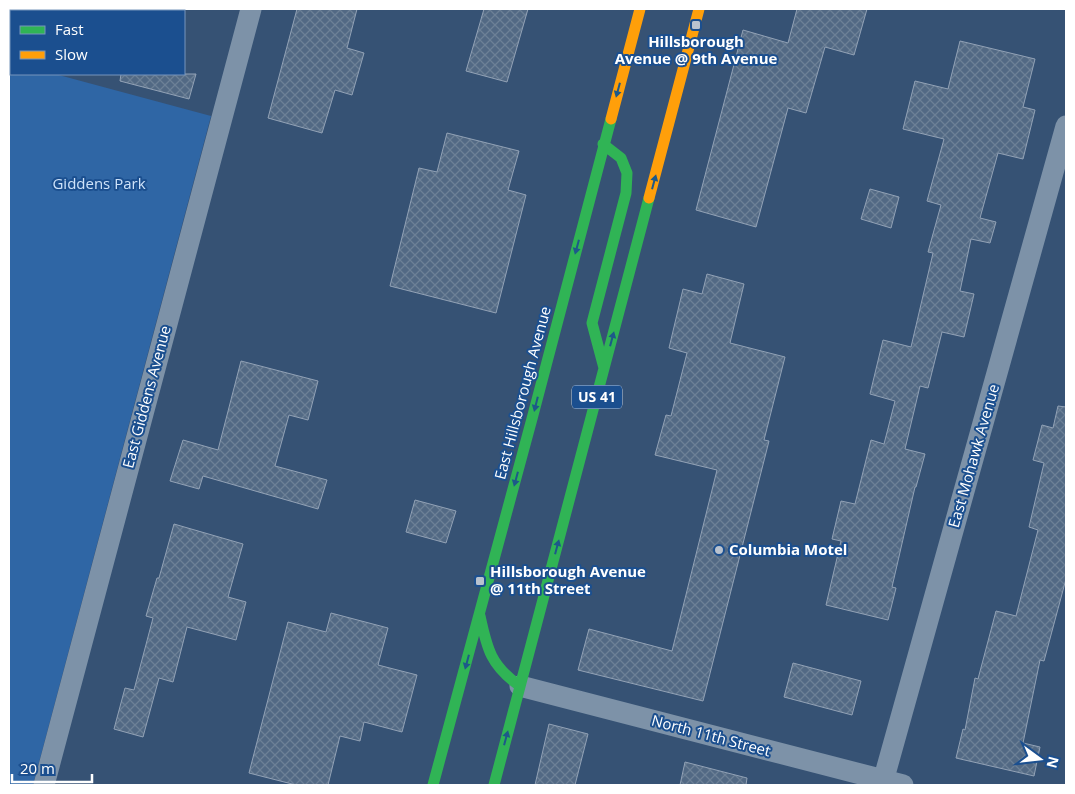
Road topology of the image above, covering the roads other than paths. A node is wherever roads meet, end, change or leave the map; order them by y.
1 (251, 9) edge
2 (640, 9) edge
3 (699, 9) edge
4 (1066, 126) edge
5 (604, 144) junction
6 (604, 369) junction
7 (480, 615) junction
8 (520, 686) junction
9 (889, 784) edge
10 (44, 785) edge
11 (433, 785) edge
12 (494, 785) edge

1 - 10 street, East Giddens Avenue
2 -> 5 main road, East Hillsborough Avenue
6 -> 3 main road, US 41
4 - 9 street, East Mohawk Avenue
5 - 6 main road
5 -> 7 main road, East Hillsborough Avenue
8 -> 6 main road, US 41
7 - 8 main road
7 -> 11 main road, East Hillsborough Avenue
8 - 9 street, North 11th Street
12 -> 8 main road, US 41

